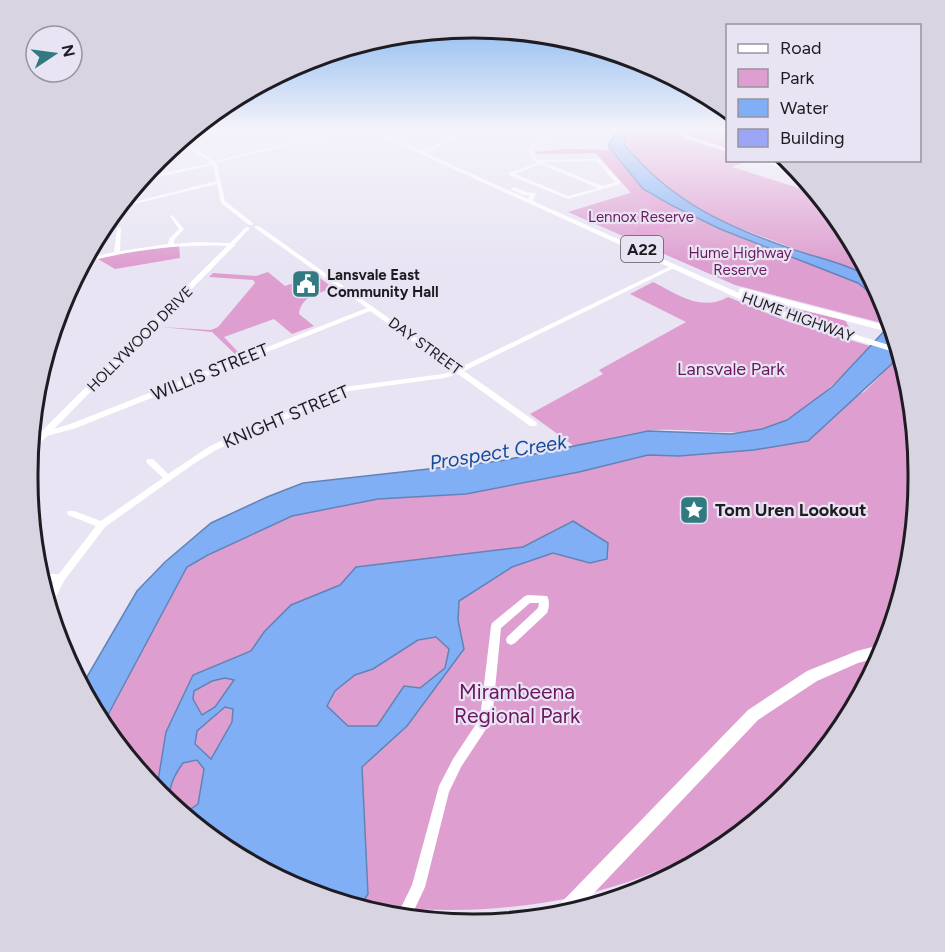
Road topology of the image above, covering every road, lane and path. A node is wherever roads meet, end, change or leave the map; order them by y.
1 (217, 174) edge
2 (471, 174) edge
3 (473, 174) edge
4 (512, 174) edge
5 (569, 174) edge
6 (612, 174) edge
7 (219, 182) junction
8 (603, 188) junction
9 (547, 189) junction
10 (533, 197) junction
11 (131, 204) edge
12 (172, 216) dead end
13 (252, 227) junction
14 (119, 228) dead end
15 (171, 245) junction
16 (233, 245) junction
17 (117, 252) junction
18 (95, 258) edge
19 (673, 267) junction
20 (372, 308) junction
21 (882, 327) edge
22 (889, 348) edge
23 (459, 371) junction
24 (533, 424) dead end
25 (47, 433) junction
26 (38, 441) edge
27 (150, 461) dead end
28 (168, 478) junction
29 (71, 513) dead end
30 (102, 525) junction
31 (49, 578) edge
32 (61, 578) junction
33 (53, 594) edge
34 (511, 640) dead end
35 (871, 653) edge
36 (573, 903) edge
37 (409, 910) edge

1 - 7 street
2 - 19 highway, HUME HIGHWAY / A22
3 - 10 highway, HUME HIGHWAY / A22
4 - 9 street
5 - 8 street
6 - 8 street
7 - 11 street
7 - 13 street
8 - 9 street
9 - 10 street
10 - 21 highway, HUME HIGHWAY / A22
12 - 15 street
13 - 16 street, HOLLYWOOD DRIVE
13 - 20 street, DAY STREET
14 - 17 street
15 - 16 street
15 - 17 street
16 - 25 street, HOLLYWOOD DRIVE
17 - 18 street
19 - 22 highway, HUME HIGHWAY / A22
19 - 23 street, KNIGHT STREET
20 - 23 street, DAY STREET
20 - 25 street, WILLIS STREET
23 - 24 street, DAY STREET
23 - 28 street, KNIGHT STREET
25 - 26 street, HOLLYWOOD DRIVE
27 - 28 street
28 - 30 street, KNIGHT STREET
29 - 30 street
30 - 32 street, KNIGHT STREET
31 - 32 street
32 - 33 street, KNIGHT STREET
34 - 37 street
35 - 36 main road

